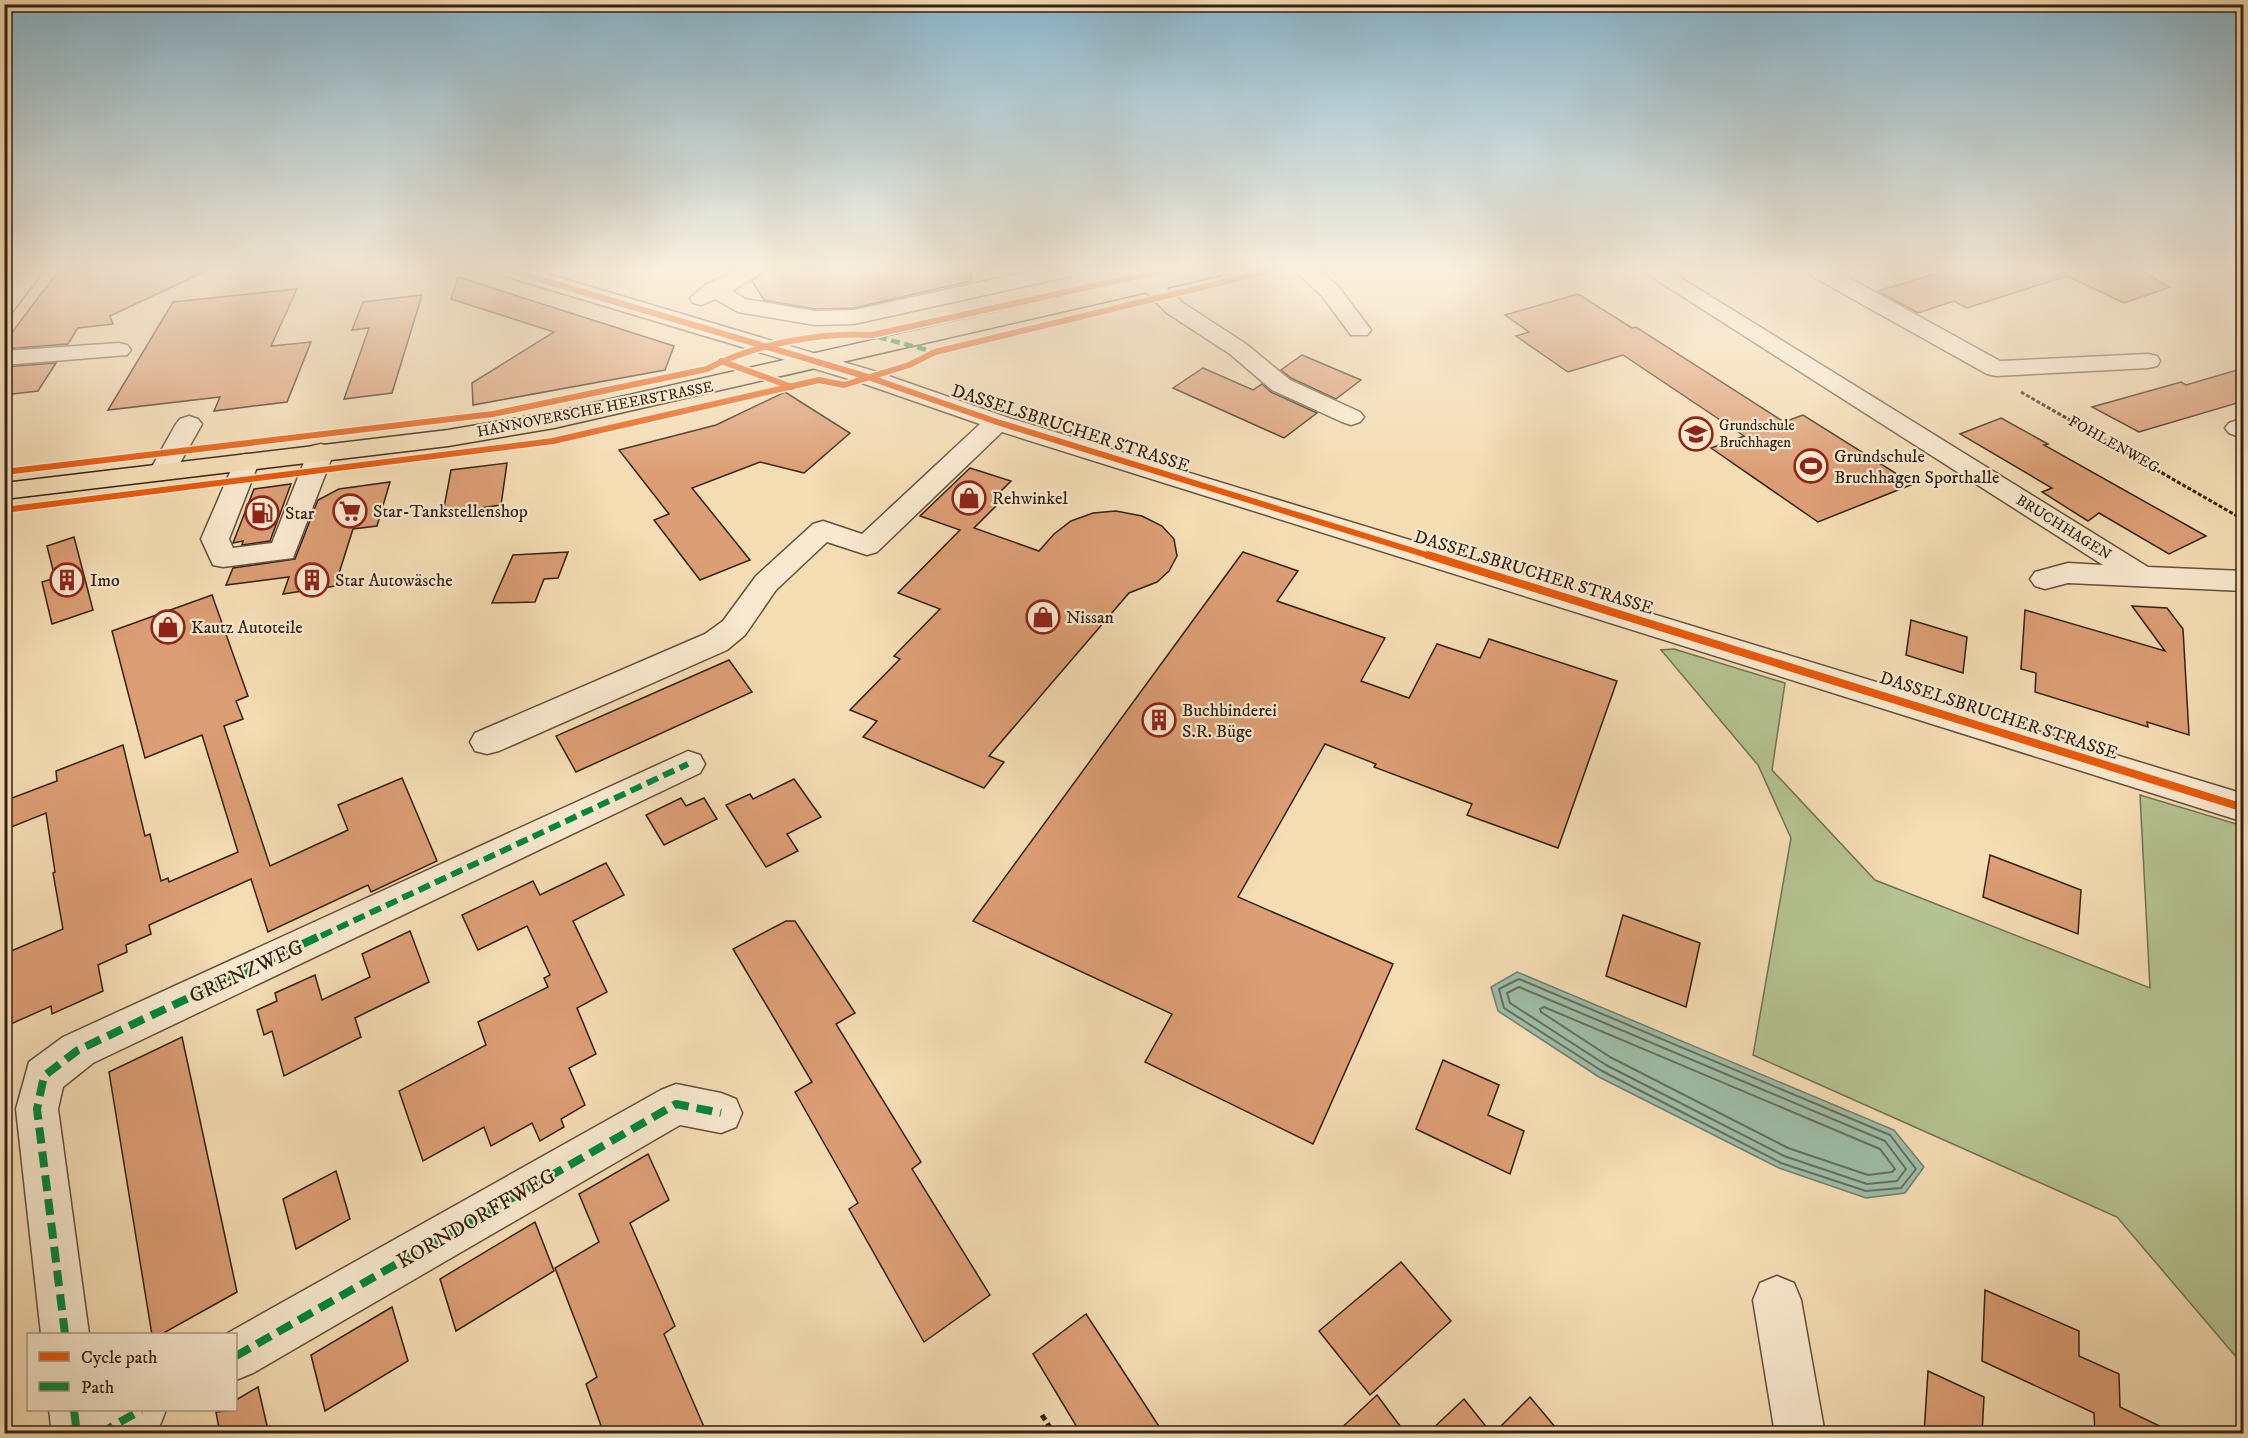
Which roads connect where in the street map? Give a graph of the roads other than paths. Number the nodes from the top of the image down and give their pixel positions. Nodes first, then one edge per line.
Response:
1 (733, 337) edge
2 (925, 337) edge
3 (1220, 337) edge
4 (1759, 337) edge
5 (1939, 337) edge
6 (119, 350) dead end
7 (4, 358) edge
8 (2148, 361) dead end
9 (818, 362) junction
10 (1351, 417) dead end
11 (997, 422) junction
12 (189, 424) dead end
13 (321, 452) junction
14 (246, 462) junction
15 (162, 472) junction
16 (4, 491) edge
17 (2140, 575) junction
18 (2045, 579) dead end
19 (2244, 581) edge
20 (487, 742) dead end
21 (688, 764) dead end
22 (2244, 808) edge
23 (721, 1113) dead end
24 (1778, 1300) dead end
25 (64, 1333) edge
26 (237, 1355) edge
27 (74, 1411) edge
28 (139, 1411) edge
29 (76, 1434) edge
30 (99, 1434) edge
31 (1800, 1434) edge

1 - 9 street, DASSELSBRUCHER STRASSE
2 - 9 main road, HANNOVERSCHE HEERSTRASSE
3 - 10 street
4 - 17 street, BRUCHHAGEN
5 - 8 street
6 - 7 street
9 - 11 street, DASSELSBRUCHER STRASSE
9 - 13 main road, HANNOVERSCHE HEERSTRASSE
11 - 20 street, DASSELSBRUCHER STRASSE
11 - 22 street, DASSELSBRUCHER STRASSE
12 - 15 street
13 - 14 main road, HANNOVERSCHE HEERSTRASSE
13 - 14 street
14 - 15 main road, HANNOVERSCHE HEERSTRASSE
15 - 16 main road, HANNOVERSCHE HEERSTRASSE
17 - 18 street
17 - 19 street
21 - 25 street, GRENZWEG
23 - 26 street, KORNDORFFWEG
24 - 31 street
27 - 29 street
28 - 30 street

